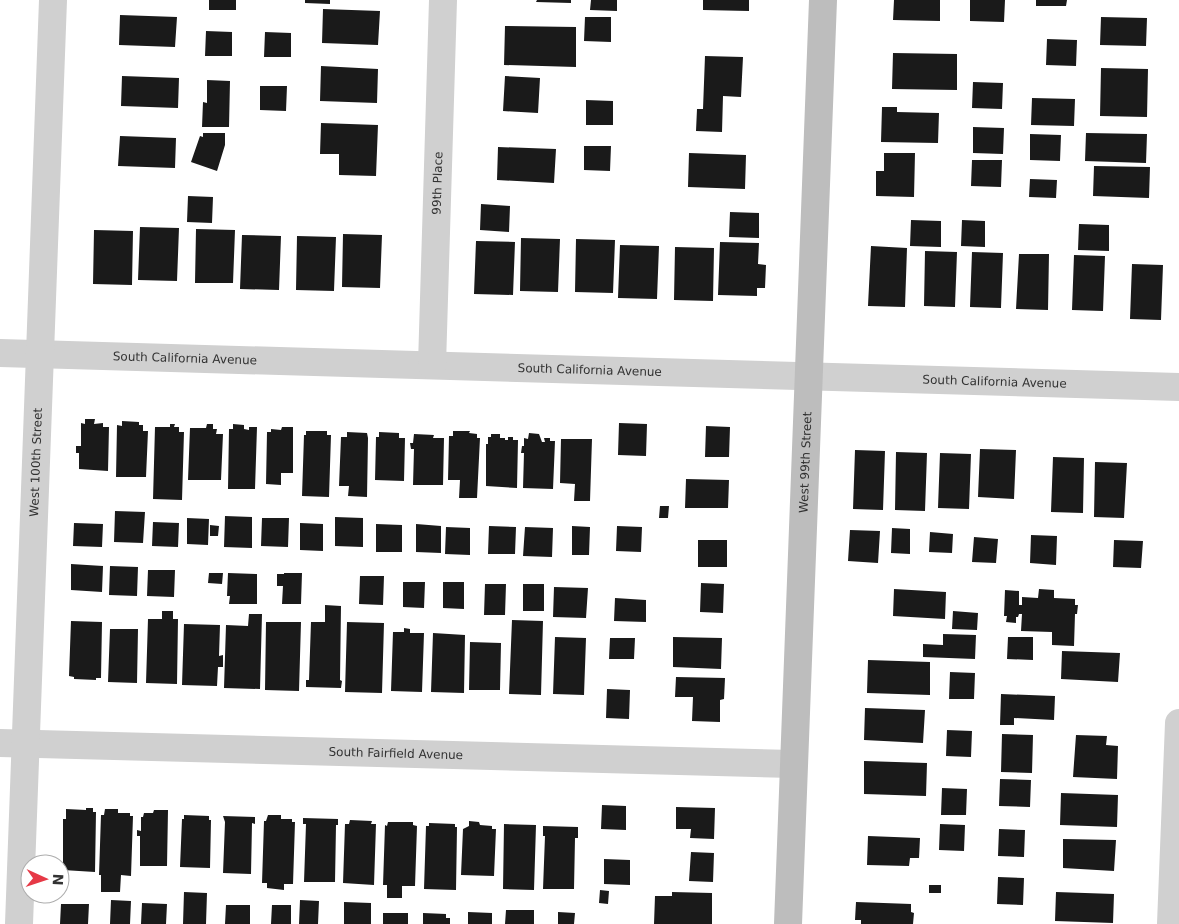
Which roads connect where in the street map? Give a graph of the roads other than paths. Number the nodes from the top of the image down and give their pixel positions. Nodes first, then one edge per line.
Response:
1 (54, 0) edge
2 (443, 0) edge
3 (823, 0) edge
4 (0, 353) edge
5 (40, 355) junction
6 (432, 365) junction
7 (810, 376) junction
8 (1179, 387) edge
9 (1179, 723) edge
10 (12, 743) edge
11 (793, 764) junction
12 (19, 924) edge
13 (788, 924) edge
14 (1171, 924) edge

1 - 5 street, West 100th Street
2 - 6 street, 99th Place
3 - 7 street, West 99th Street
4 - 5 street, South California Avenue
5 - 6 street, South California Avenue
5 - 10 street, West 100th Street
6 - 7 street, South California Avenue
7 - 8 street, South California Avenue
7 - 11 street, West 99th Street
9 - 14 street
10 - 11 street, South Fairfield Avenue
10 - 12 street, West 100th Street
11 - 13 street, West 99th Street

